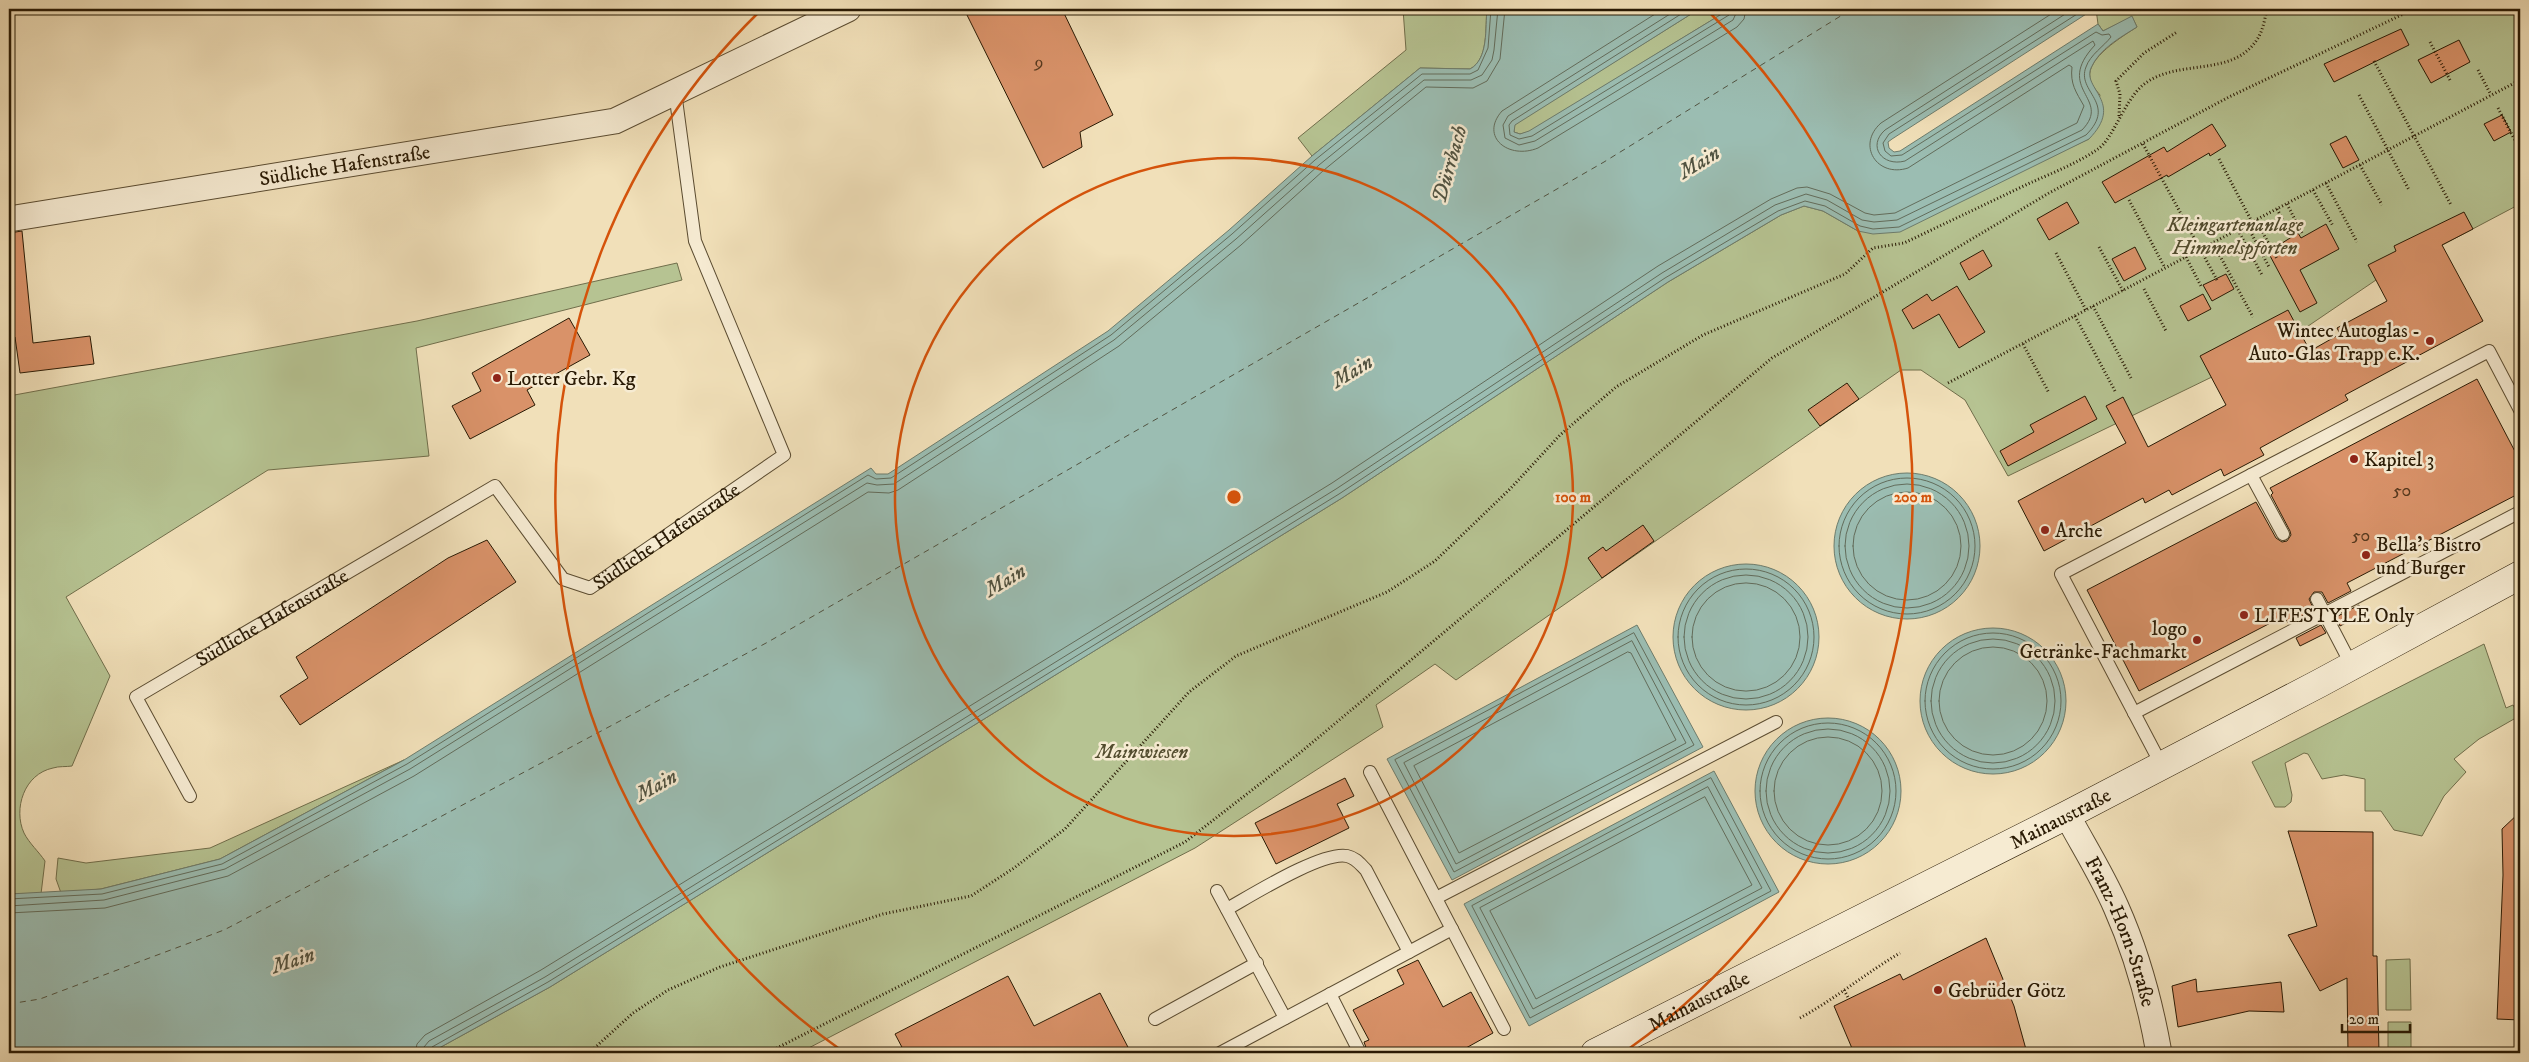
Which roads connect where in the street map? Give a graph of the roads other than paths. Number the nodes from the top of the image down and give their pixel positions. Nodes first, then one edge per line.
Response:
1 (848, 9) edge
2 (675, 92) junction
3 (9, 219) edge
4 (2520, 410) edge
5 (2251, 475) junction
6 (2520, 512) edge
7 (2282, 534) dead end
8 (2520, 574) edge
9 (2316, 599) dead end
10 (2324, 614) junction
11 (2352, 666) junction
12 (2134, 713) junction
13 (1776, 722) dead end
14 (2162, 766) junction
15 (1370, 772) dead end
16 (190, 796) dead end
17 (2068, 815) junction
18 (1217, 891) dead end
19 (1436, 898) junction
20 (1227, 908) junction
21 (1452, 929) junction
22 (1409, 952) junction
23 (1257, 963) junction
24 (1330, 994) junction
25 (1286, 1018) junction
26 (1156, 1020) dead end
27 (1504, 1029) dead end
28 (1220, 1053) edge
29 (1360, 1053) edge
30 (1595, 1053) edge
31 (2159, 1053) edge

1 - 2 street, Südliche Hafenstraße
2 - 3 street, Südliche Hafenstraße
2 - 16 lane, Südliche Hafenstraße
4 - 5 lane
5 - 7 lane
5 - 12 lane
6 - 10 lane
8 - 11 main road, Mainaustraße
9 - 10 lane
10 - 11 lane
10 - 12 lane
11 - 14 main road, Mainaustraße
12 - 14 lane
13 - 19 lane
14 - 17 main road, Mainaustraße
15 - 19 lane
17 - 30 main road, Mainaustraße
17 - 31 street, Franz-Horn-Straße
18 - 20 lane
19 - 21 lane
20 - 22 lane
20 - 23 lane
21 - 22 lane
21 - 27 lane
22 - 24 lane
23 - 25 lane
23 - 26 lane
24 - 25 lane
24 - 29 lane
25 - 28 lane

